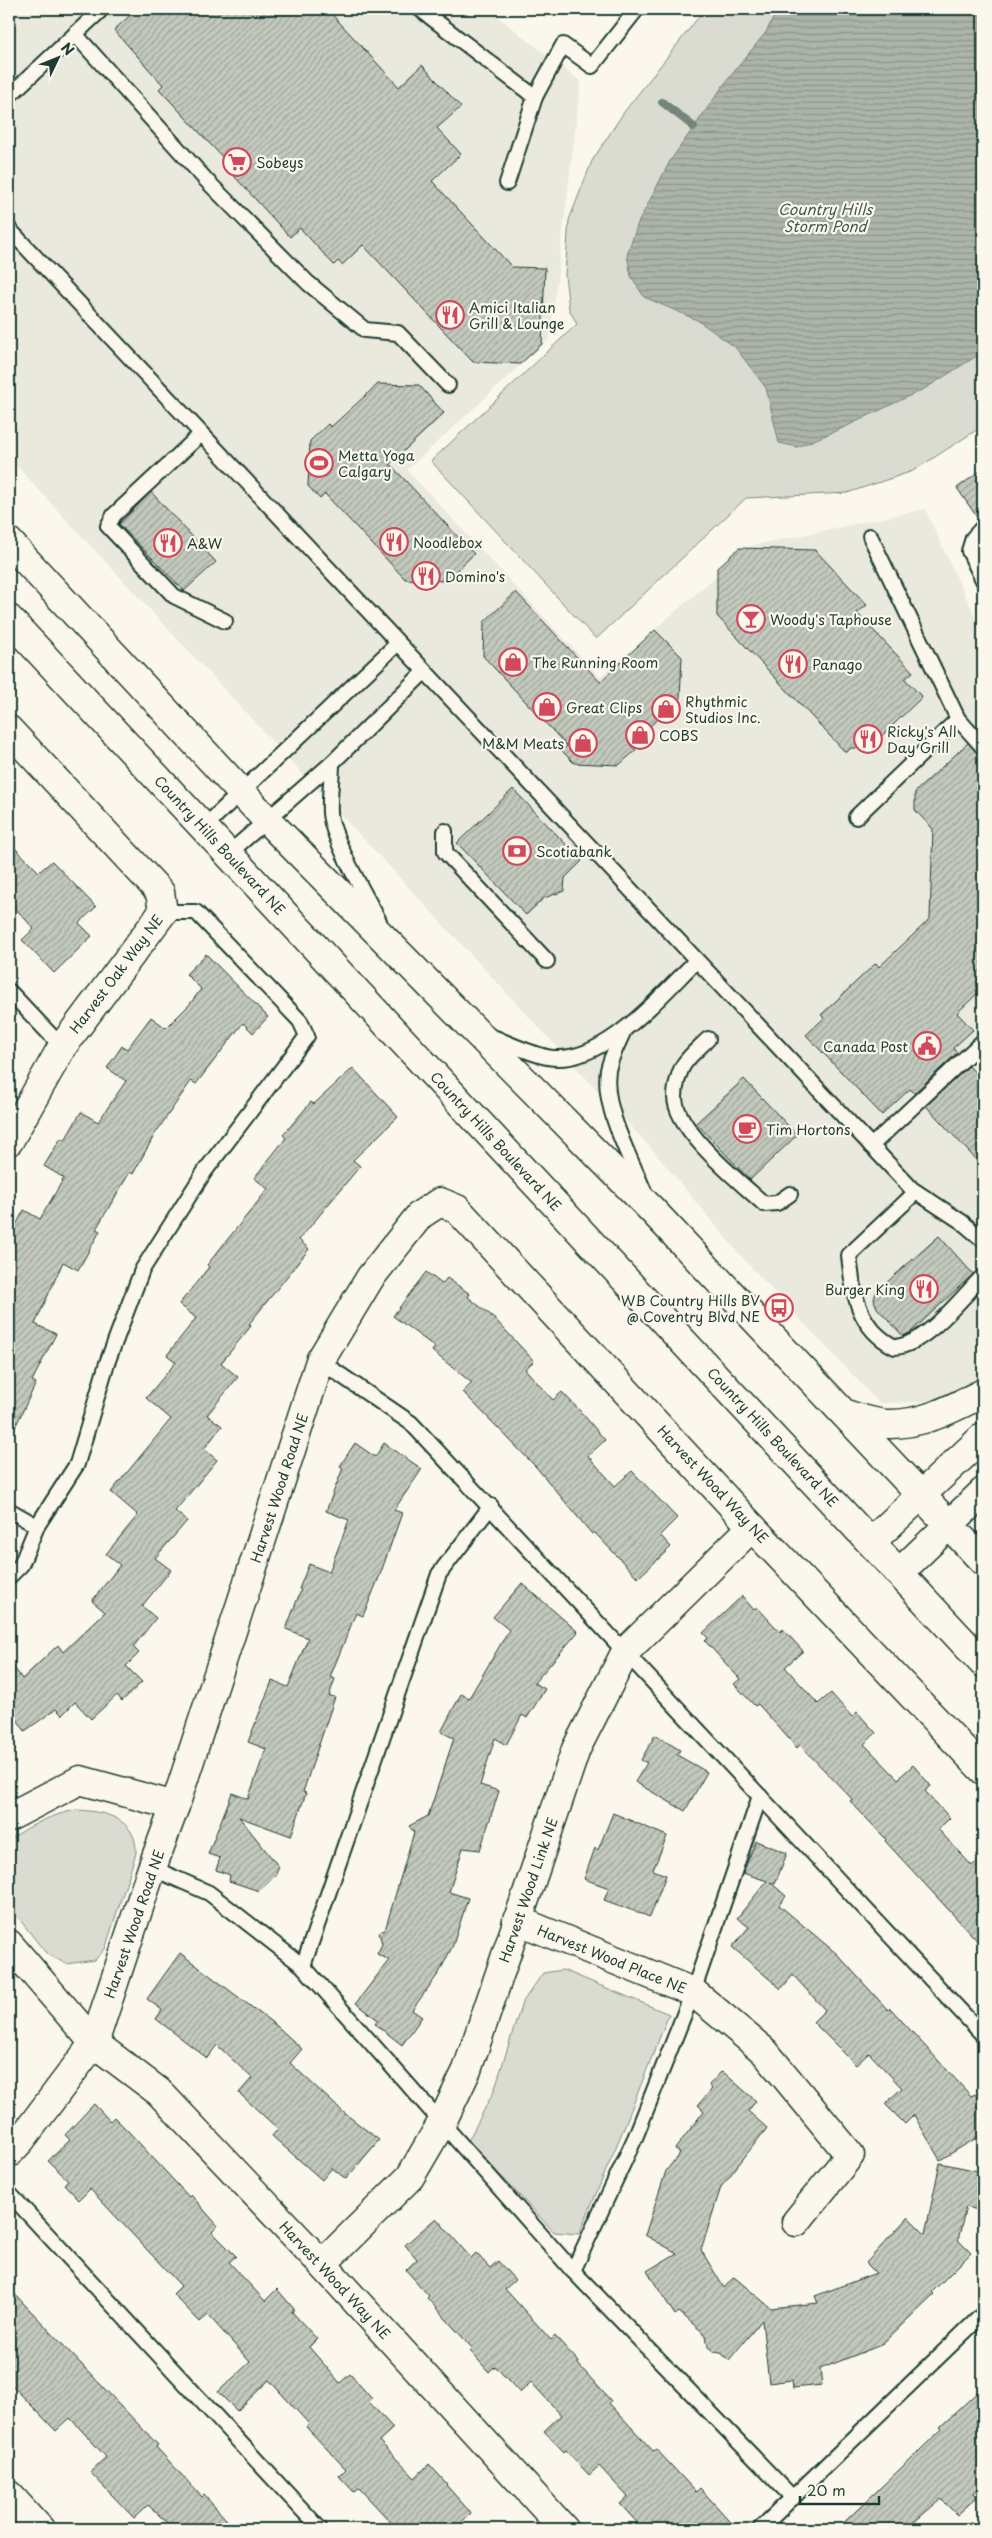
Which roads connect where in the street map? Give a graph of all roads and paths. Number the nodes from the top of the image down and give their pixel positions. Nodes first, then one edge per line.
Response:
1 (102, 9) edge
2 (420, 9) edge
3 (636, 9) edge
4 (75, 34) junction
5 (9, 96) edge
6 (535, 96) junction
7 (508, 182) dead end
8 (9, 229) edge
9 (448, 385) dead end
10 (201, 434) junction
11 (983, 526) edge
12 (870, 536) dead end
13 (9, 542) edge
14 (983, 580) edge
15 (9, 620) edge
16 (225, 621) dead end
17 (398, 643) junction
18 (424, 672) junction
19 (958, 719) junction
20 (9, 730) edge
21 (983, 747) edge
22 (332, 763) junction
23 (241, 792) junction
24 (856, 817) dead end
25 (267, 820) junction
26 (203, 828) junction
27 (445, 831) dead end
28 (228, 854) junction
29 (163, 912) junction
30 (395, 950) junction
31 (547, 961) dead end
32 (696, 961) junction
33 (9, 990) edge
34 (624, 1030) junction
35 (478, 1032) junction
36 (708, 1038) dead end
37 (983, 1041) edge
38 (62, 1047) junction
39 (9, 1141) edge
40 (871, 1146) junction
41 (916, 1192) junction
42 (790, 1194) dead end
43 (440, 1202) joint
44 (652, 1210) junction
45 (983, 1240) edge
46 (983, 1276) edge
47 (320, 1361) junction
48 (983, 1393) edge
49 (846, 1414) junction
50 (983, 1437) edge
51 (983, 1492) edge
52 (921, 1496) junction
53 (491, 1506) junction
54 (9, 1510) edge
55 (947, 1524) junction
56 (37, 1526) junction
57 (752, 1528) junction
58 (871, 1542) junction
59 (983, 1561) edge
60 (899, 1574) junction
61 (9, 1577) edge
62 (626, 1651) junction
63 (983, 1662) edge
64 (983, 1770) edge
65 (760, 1796) junction
66 (175, 1806) junction
67 (9, 1817) edge
68 (152, 1868) junction
69 (517, 1920) junction
70 (9, 1944) edge
71 (303, 1966) junction
72 (693, 1992) junction
73 (983, 2034) edge
74 (94, 2042) junction
75 (441, 2124) junction
76 (9, 2153) edge
77 (9, 2193) edge
78 (796, 2222) dead end
79 (322, 2264) junction
80 (573, 2271) junction
81 (983, 2314) edge
82 (9, 2496) edge
83 (793, 2498) junction
84 (40, 2529) edge
85 (320, 2529) edge
86 (564, 2529) edge
87 (760, 2529) edge

1 - 4 lane
2 - 6 lane
3 - 6 lane
4 - 5 lane
4 - 9 lane
6 - 7 lane
8 - 10 lane
10 - 16 lane
10 - 17 lane
11 - 14 lane
12 - 19 lane
13 - 23 street
15 - 26 street, Country Hills Boulevard NE
17 - 18 lane
17 - 23 lane
18 - 22 lane
18 - 32 lane
19 - 21 lane
19 - 24 lane
20 - 29 street, Harvest Oak Way NE
22 - 25 lane
22 - 30 lane
23 - 25 street
23 - 26 lane
25 - 28 lane
25 - 30 street
26 - 28 street, Country Hills Boulevard NE
27 - 31 lane
28 - 58 street, Country Hills Boulevard NE
29 - 38 street, Harvest Oak Way NE
29 - 56 lane
30 - 35 street
32 - 34 lane
32 - 40 lane
33 - 38 lane
34 - 35 lane
34 - 44 lane
35 - 44 street
36 - 42 lane
37 - 40 lane
38 - 39 street, Harvest Oak Way NE
40 - 41 lane
41 - 45 lane
41 - 46 lane
43 - 47 street, Harvest Wood Road NE
43 - 57 street, Harvest Wood Way NE
44 - 49 street
47 - 53 lane
47 - 66 street, Harvest Wood Road NE
48 - 49 street
49 - 52 street
50 - 52 street
51 - 55 street
52 - 55 street
52 - 58 street
53 - 62 lane
53 - 71 lane
54 - 56 lane
55 - 59 street
55 - 60 street
56 - 61 lane
57 - 62 street, Harvest Wood Link NE
57 - 64 street, Harvest Wood Way NE
58 - 60 street, Country Hills Boulevard NE
60 - 63 street, Country Hills Boulevard NE
62 - 65 lane
62 - 69 street, Harvest Wood Link NE
65 - 72 lane
65 - 73 lane
66 - 67 street
66 - 68 street, Harvest Wood Road NE
68 - 71 lane
68 - 74 street, Harvest Wood Road NE
69 - 72 street, Harvest Wood Place NE
69 - 75 street, Harvest Wood Link NE
70 - 74 street
71 - 75 lane
72 - 78 street, Harvest Wood Place NE
72 - 80 lane
74 - 76 street, Harvest Wood Road NE
74 - 79 street, Harvest Wood Way NE
75 - 79 street, Harvest Wood Link NE
75 - 80 lane
77 - 85 lane
79 - 86 street, Harvest Wood Way NE
80 - 83 lane
81 - 83 lane
82 - 84 street
83 - 87 lane

